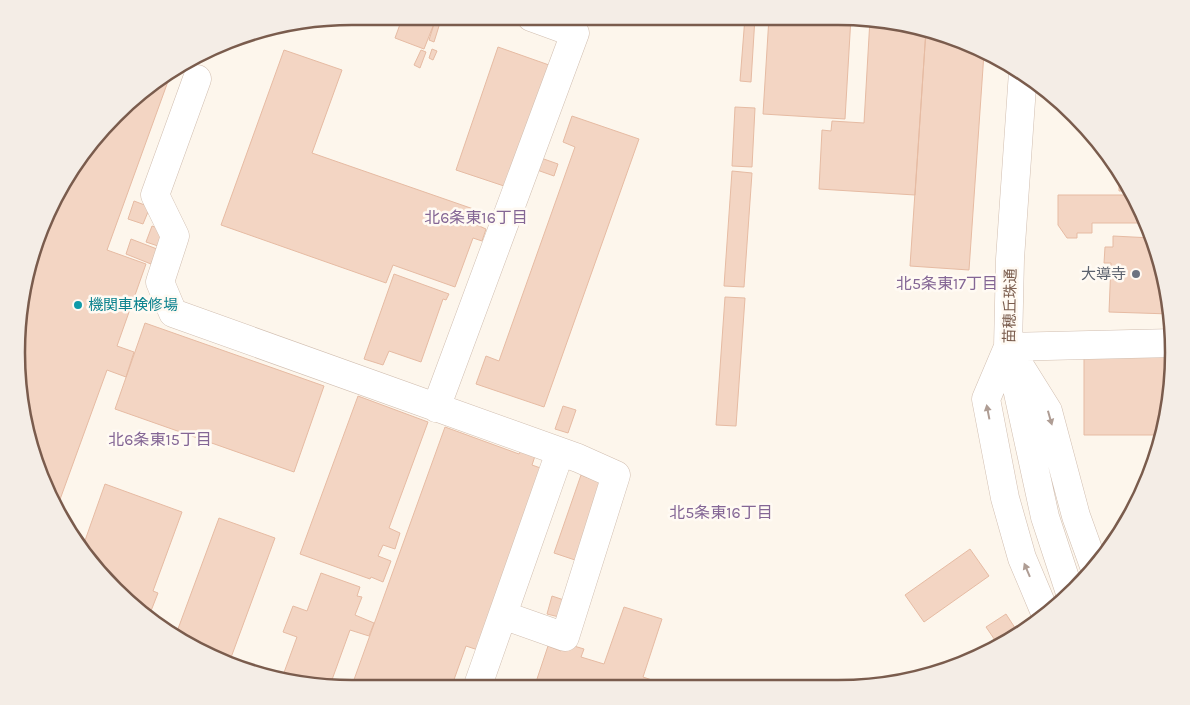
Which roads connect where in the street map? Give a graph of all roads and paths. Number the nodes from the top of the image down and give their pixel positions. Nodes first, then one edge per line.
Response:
1 (554, 25) edge
2 (197, 79) dead end
3 (1022, 82) edge
4 (1165, 343) edge
5 (1008, 347) junction
6 (436, 408) junction
7 (560, 452) junction
8 (1091, 559) edge
9 (1068, 585) edge
10 (1043, 607) edge
11 (502, 615) junction
12 (480, 680) edge

1 - 6 street
2 - 6 street
3 - 5 street, 苗穂丘珠通
4 - 5 street
5 -> 8 street
5 - 9 street, 苗穂丘珠通
10 -> 5 street
6 - 7 street
7 - 11 street
7 - 11 street
11 - 12 street

